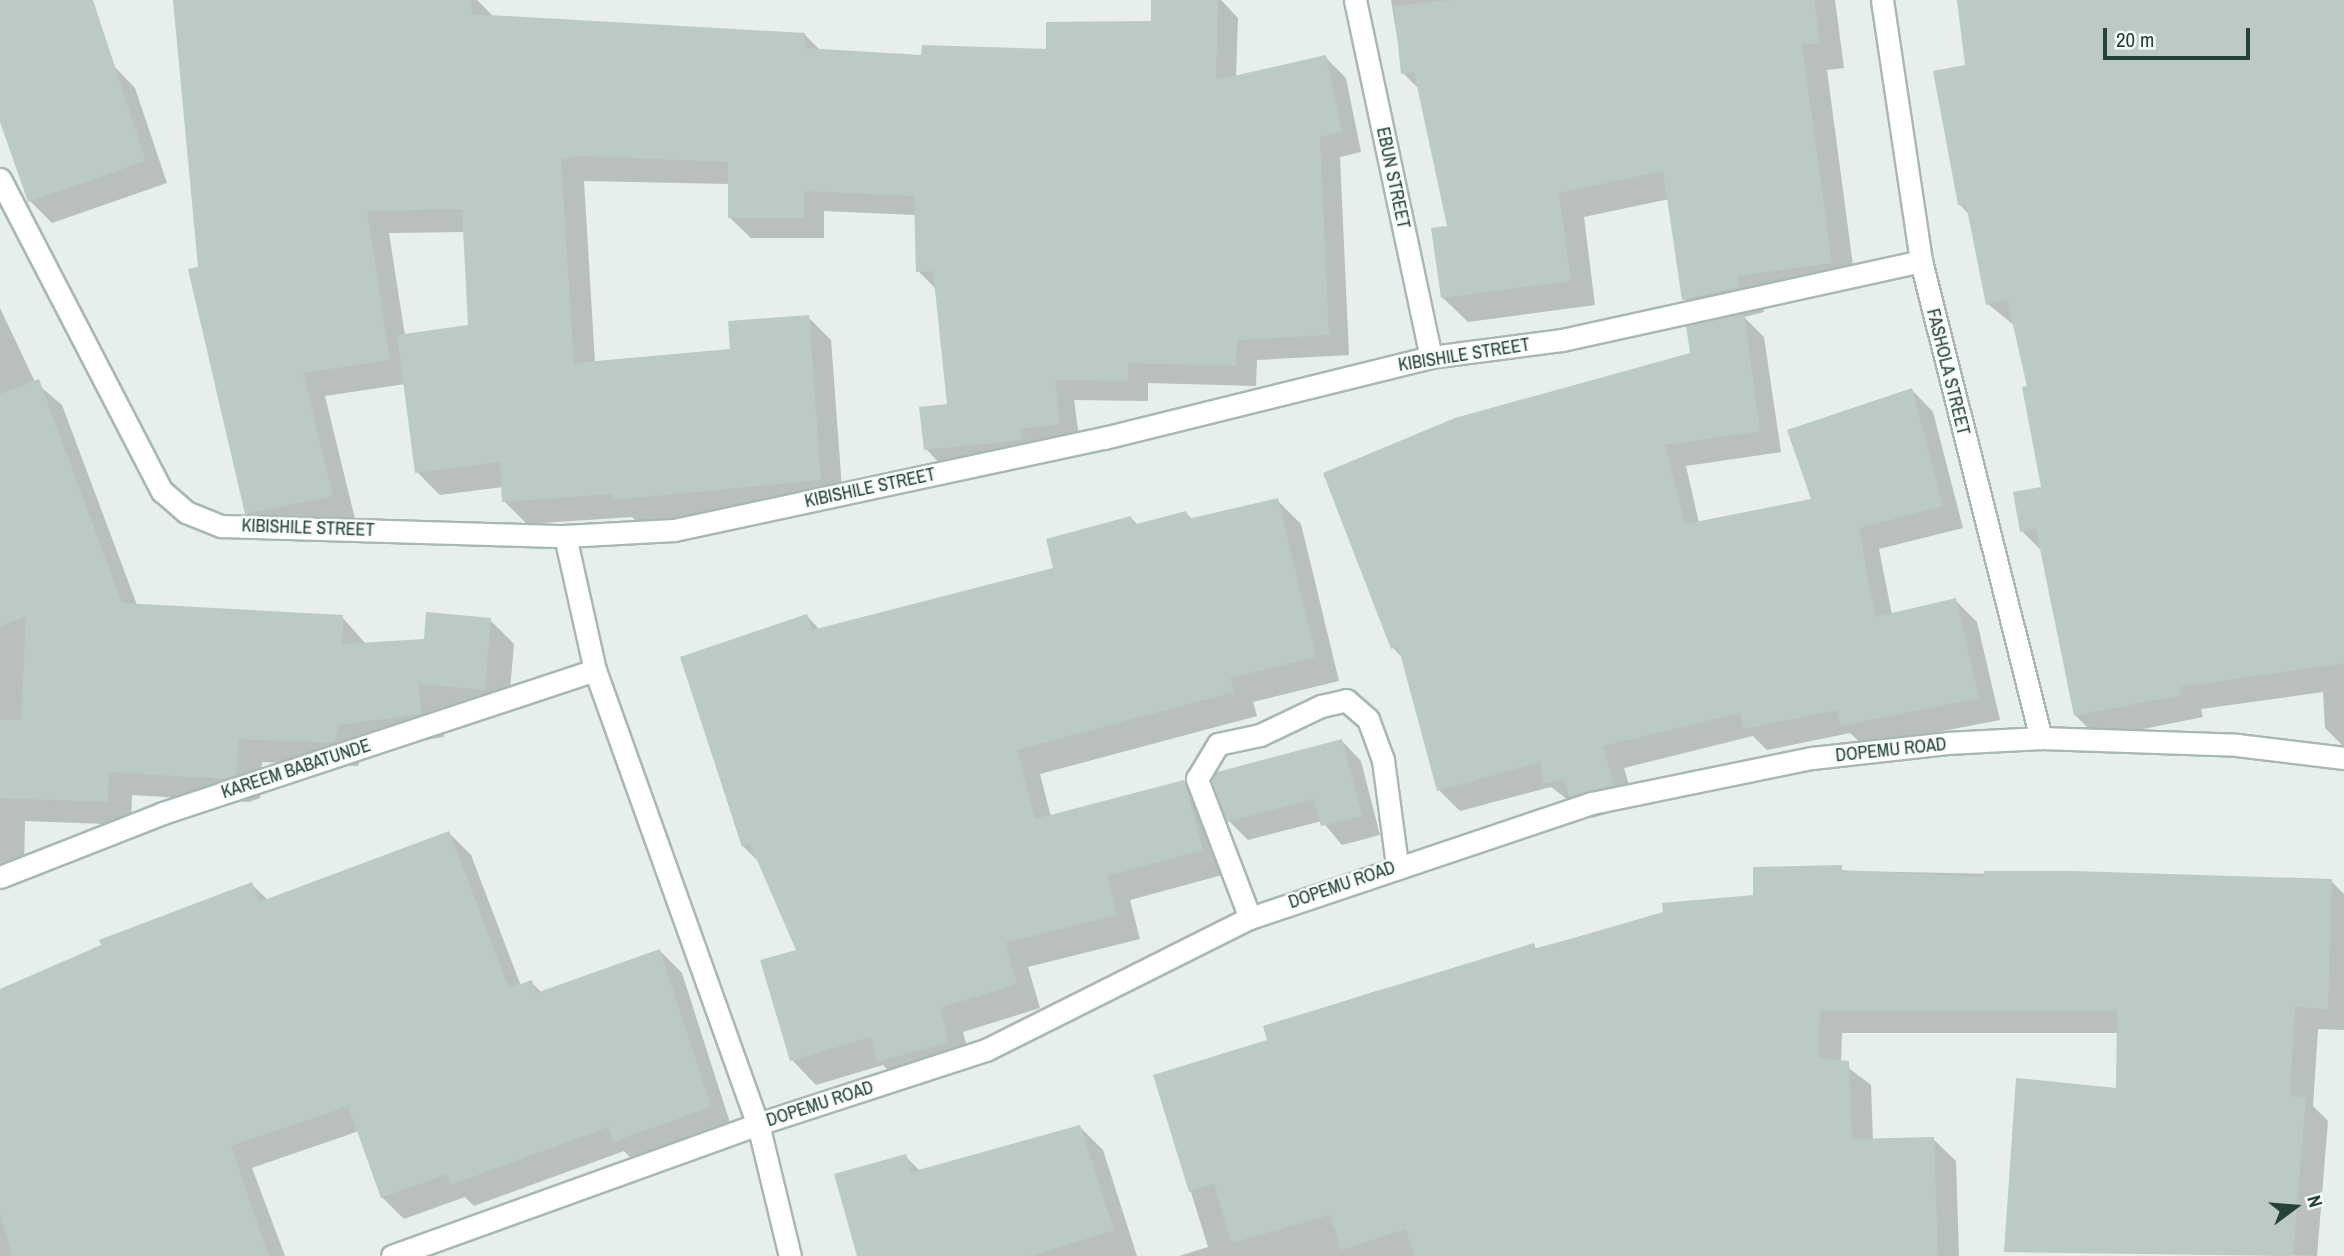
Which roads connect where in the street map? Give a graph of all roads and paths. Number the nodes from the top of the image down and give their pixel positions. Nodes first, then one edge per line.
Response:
1 (1355, 0) edge
2 (1882, 0) edge
3 (0, 179) edge
4 (1921, 261) junction
5 (1431, 357) junction
6 (565, 536) junction
7 (596, 670) junction
8 (2040, 738) junction
9 (2344, 758) edge
10 (1397, 866) junction
11 (0, 877) edge
12 (1250, 918) junction
13 (758, 1124) junction
14 (392, 1256) edge
15 (790, 1256) edge

1 - 5 street, EBUN STREET
2 - 4 street, FASHOLA STREET
3 - 6 street, KIBISHILE STREET
4 - 5 street, KIBISHILE STREET
4 - 8 street, FASHOLA STREET
5 - 6 street, KIBISHILE STREET
6 - 7 street
7 - 11 street, KAREEM BABATUNDE
7 - 13 street
8 - 9 street, DOPEMU ROAD
8 - 10 street, DOPEMU ROAD
10 - 12 street, DOPEMU ROAD
10 - 12 street
12 - 13 street, DOPEMU ROAD
13 - 14 street, DOPEMU ROAD
13 - 15 street

